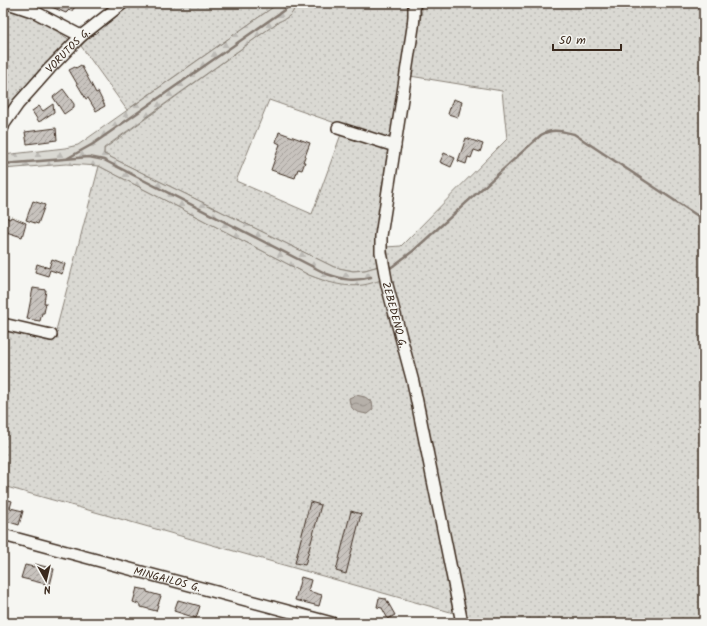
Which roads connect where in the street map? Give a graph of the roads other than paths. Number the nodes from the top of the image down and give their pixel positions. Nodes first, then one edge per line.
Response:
1 (8, 3) edge
2 (123, 3) edge
3 (414, 3) edge
4 (82, 36) junction
5 (3, 127) edge
6 (338, 128) dead end
7 (395, 146) junction
8 (3, 324) edge
9 (52, 335) dead end
10 (3, 535) edge
11 (332, 623) edge
12 (462, 623) edge

1 - 4 street
2 - 4 street, VORUTOS G.
3 - 7 street, ZEBEDENO G.
4 - 5 street, VORUTOS G.
6 - 7 street
7 - 12 street, ZEBEDENO G.
8 - 9 street
10 - 11 street, MINGAILOS G.

